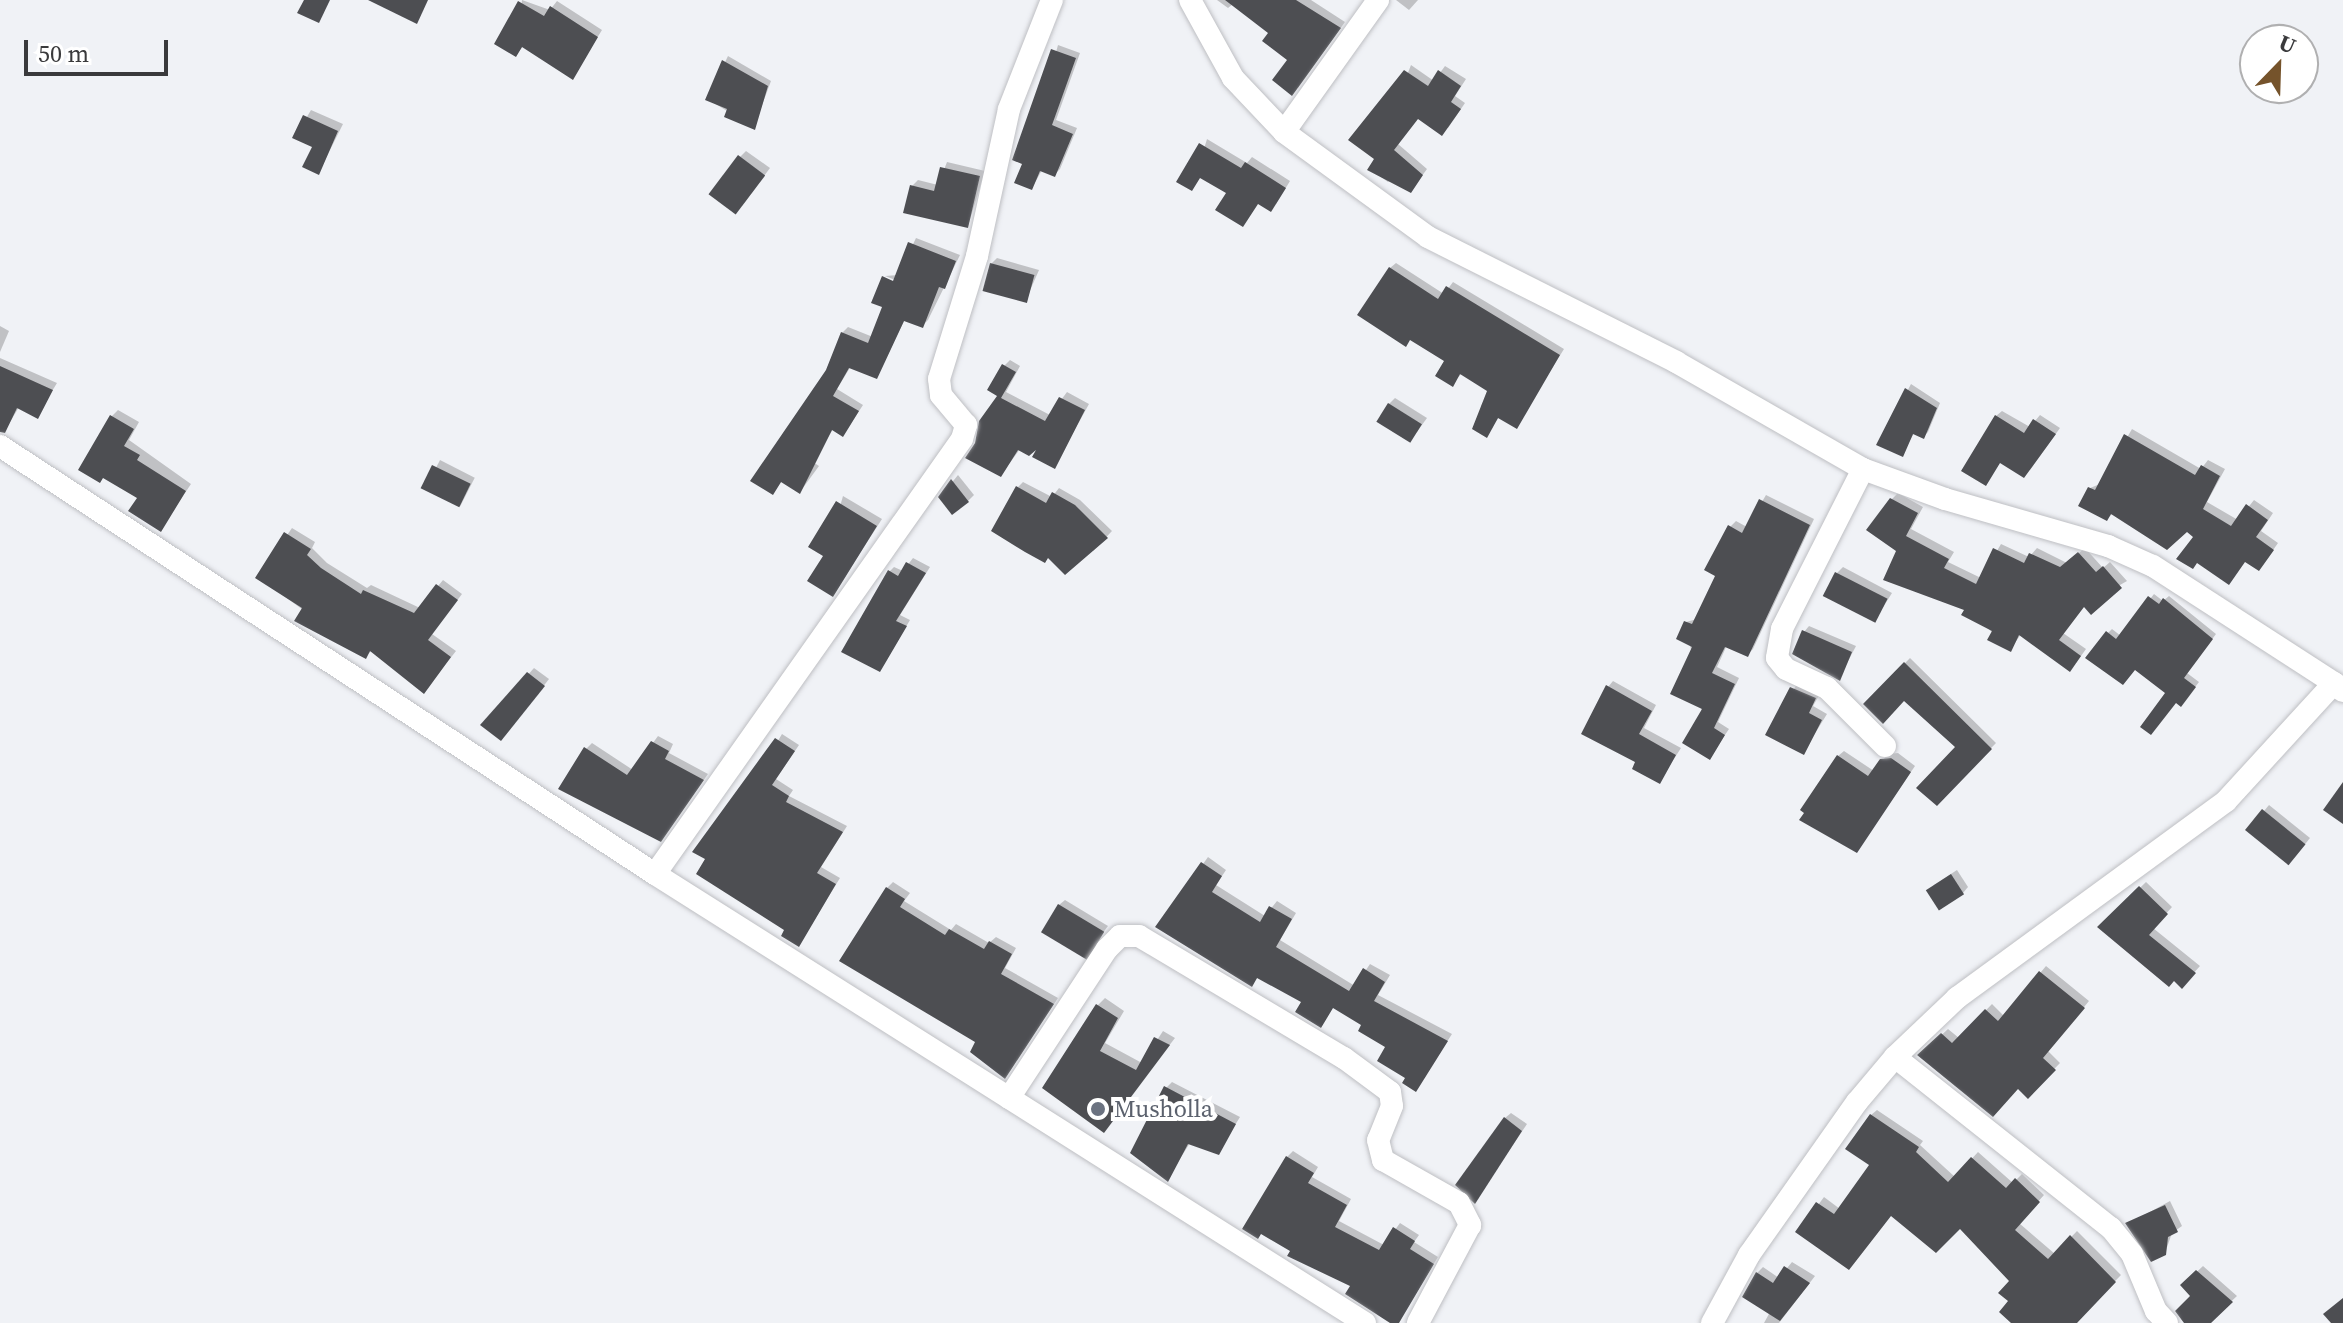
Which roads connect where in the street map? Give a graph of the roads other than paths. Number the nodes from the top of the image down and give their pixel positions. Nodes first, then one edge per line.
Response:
1 (1052, 0) edge
2 (1190, 0) edge
3 (1378, 0) edge
4 (1284, 132) junction
5 (0, 446) edge
6 (1863, 469) junction
7 (2338, 687) edge
8 (1885, 746) dead end
9 (655, 874) junction
10 (1895, 1057) junction
11 (1009, 1098) junction
12 (1365, 1323) edge
13 (1418, 1323) edge
14 (1712, 1323) edge
15 (2167, 1323) edge

1 - 9 street
2 - 4 street
3 - 4 street
4 - 6 street
5 - 9 street
6 - 7 street
6 - 8 street
7 - 10 street
9 - 11 street
10 - 14 street
10 - 15 street
11 - 12 street
11 - 13 street

